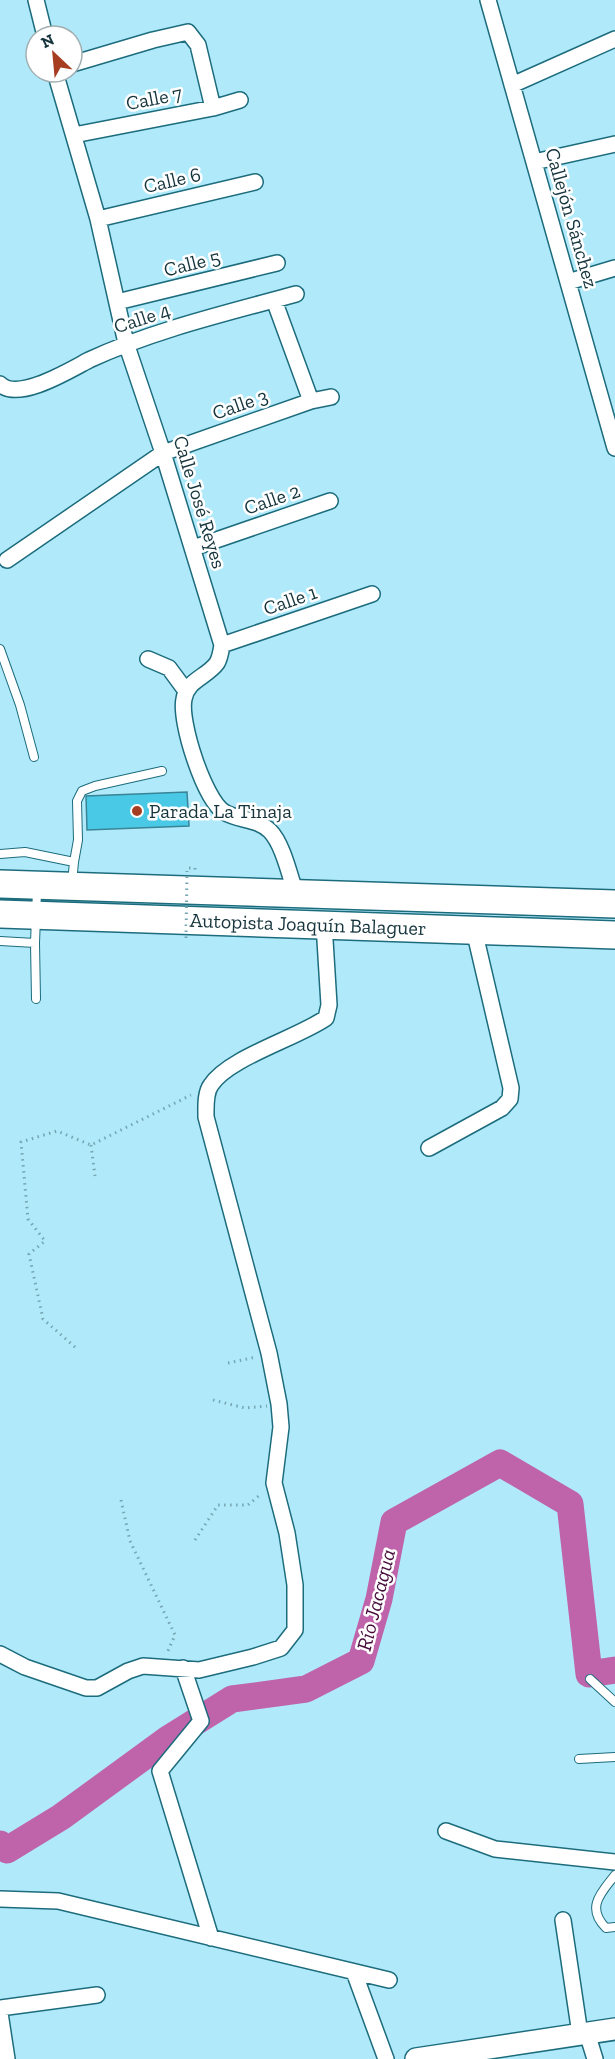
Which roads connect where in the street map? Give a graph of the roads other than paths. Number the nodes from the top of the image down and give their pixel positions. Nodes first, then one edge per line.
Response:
1 (36, 0) edge
2 (488, 0) edge
3 (42, 24) edge
4 (615, 39) edge
5 (84, 60) edge
6 (59, 84) edge
7 (512, 85) junction
8 (240, 100) dead end
9 (213, 108) junction
10 (74, 135) junction
11 (615, 144) edge
12 (534, 162) junction
13 (255, 182) dead end
14 (98, 219) junction
15 (277, 264) dead end
16 (615, 268) edge
17 (568, 282) junction
18 (296, 294) dead end
19 (274, 300) junction
20 (117, 302) junction
21 (126, 343) junction
22 (2, 386) edge
23 (608, 393) edge
24 (331, 397) dead end
25 (311, 401) junction
26 (615, 448) edge
27 (163, 453) junction
28 (330, 501) dead end
29 (192, 548) junction
30 (7, 560) dead end
31 (372, 594) dead end
32 (222, 645) junction
33 (0, 649) edge
34 (148, 659) dead end
35 (186, 691) junction
36 (34, 757) dead end
37 (162, 771) dead end
38 (0, 854) edge
39 (73, 875) junction
40 (0, 884) edge
41 (37, 886) junction
42 (296, 894) junction
43 (615, 904) edge
44 (0, 914) edge
45 (36, 915) junction
46 (324, 924) junction
47 (474, 930) junction
48 (615, 935) edge
49 (0, 941) edge
50 (35, 943) junction
51 (36, 999) dead end
52 (429, 1148) dead end
53 (0, 1654) edge
54 (183, 1668) junction
55 (590, 1679) dead end
56 (615, 1702) edge
57 (615, 1757) edge
58 (579, 1759) dead end
59 (446, 1831) dead end
60 (615, 1862) edge
61 (615, 1875) edge
62 (0, 1899) edge
63 (563, 1920) dead end
64 (615, 1927) edge
65 (211, 1938) junction
66 (354, 1972) junction
67 (389, 1980) dead end
68 (97, 1995) dead end
69 (0, 2010) edge
70 (615, 2029) edge
71 (583, 2034) junction
72 (7, 2059) edge
73 (386, 2059) edge
74 (416, 2059) edge
75 (595, 2059) edge

1 - 3 street
2 - 7 street, Callejón Sánchez
4 - 7 street
5 - 9 street
6 - 10 street, Calle José Reyes
7 - 12 street, Callejón Sánchez
8 - 9 street, Calle 7
9 - 10 street, Calle 7
10 - 14 street, Calle José Reyes
11 - 12 street
12 - 17 street, Callejón Sánchez
13 - 14 street, Calle 6
14 - 20 street, Calle José Reyes
15 - 20 street, Calle 5
16 - 17 street
17 - 23 street, Callejón Sánchez
18 - 19 street, Calle 4
19 - 21 street, Calle 4
19 - 25 street
20 - 21 street, Calle José Reyes
21 - 22 street, Calle 4
21 - 27 street, Calle José Reyes
23 - 26 street, Callejón Sánchez
24 - 25 street, Calle 3
25 - 27 street, Calle 3
27 - 29 street, Calle José Reyes
27 - 30 street, Calle 3
28 - 29 street, Calle 2
29 - 32 street, Calle José Reyes
31 - 32 street, Calle 1
32 - 35 street
33 - 36 lane
34 - 35 street
35 - 42 street
37 - 39 lane
38 - 39 lane
39 - 41 highway, Autopista Joaquín Balaguer
39 - 42 highway, Autopista Joaquín Balaguer
40 - 41 highway, Autopista Joaquín Balaguer
41 - 45 lane
42 - 43 highway, Autopista Joaquín Balaguer
44 - 45 highway, Autopista Joaquín Balaguer
45 - 46 highway, Autopista Joaquín Balaguer
45 - 50 lane
46 - 47 highway, Autopista Joaquín Balaguer
46 - 54 street
47 - 48 highway, Autopista Joaquín Balaguer
47 - 52 street
49 - 50 lane
50 - 51 lane
53 - 54 street
54 - 65 street
55 - 56 lane
57 - 58 lane
59 - 60 street
61 - 64 lane
62 - 65 street
63 - 71 street
65 - 66 street
66 - 67 street
66 - 73 street
68 - 69 street
69 - 72 street
70 - 71 main road
71 - 74 main road
71 - 75 street

